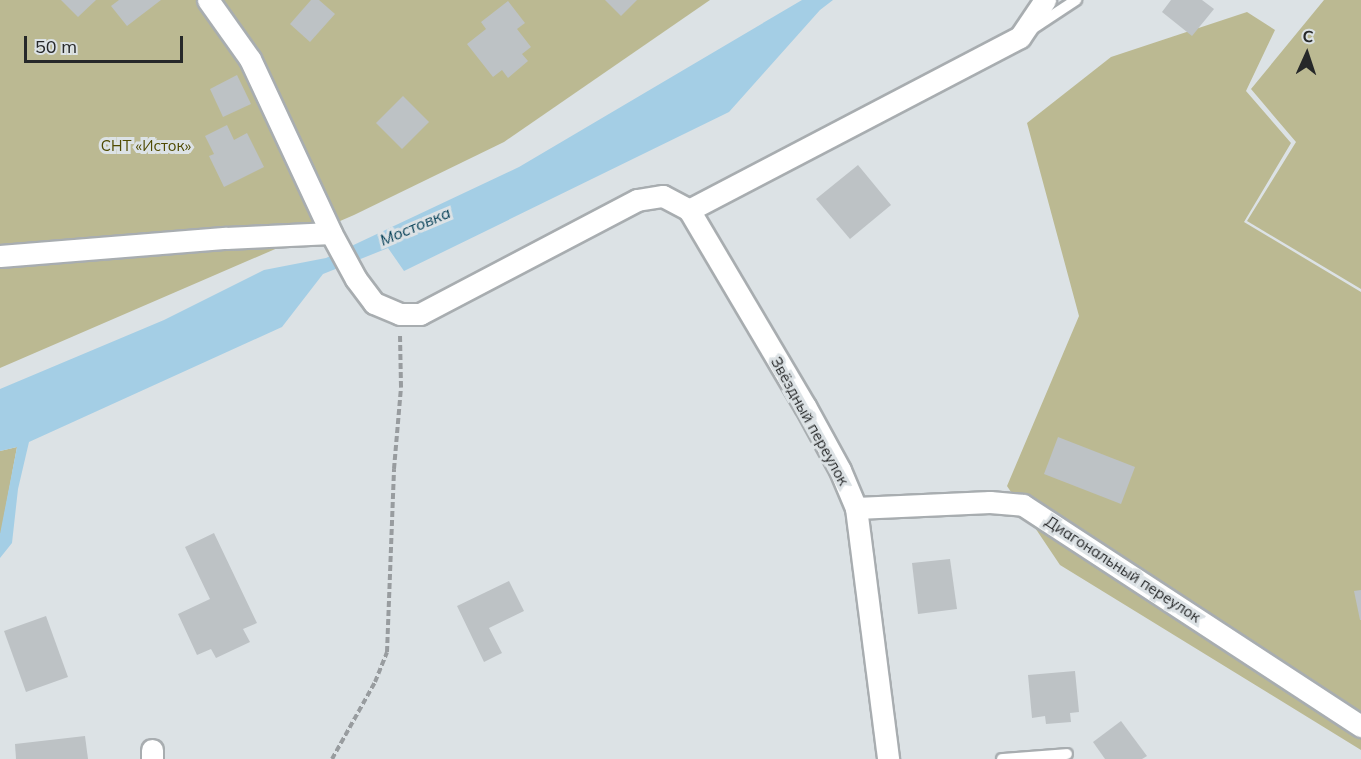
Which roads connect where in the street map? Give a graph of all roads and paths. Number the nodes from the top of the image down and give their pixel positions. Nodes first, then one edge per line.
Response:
1 (208, 0) edge
2 (1046, 0) edge
3 (1076, 0) edge
4 (1020, 37) junction
5 (689, 210) junction
6 (334, 239) junction
7 (0, 256) edge
8 (400, 314) junction
9 (856, 508) junction
10 (1361, 726) edge
11 (1067, 754) dead end
12 (332, 759) edge
13 (888, 759) edge
14 (1002, 759) edge

1 - 6 street
2 - 4 street
3 - 4 lane
4 - 5 street
5 - 8 street
5 - 9 street, Звёздный переулок
6 - 7 street
6 - 8 street
8 - 12 path
9 - 10 street, Диагональный переулок
9 - 13 street, Звёздный переулок
11 - 14 lane

